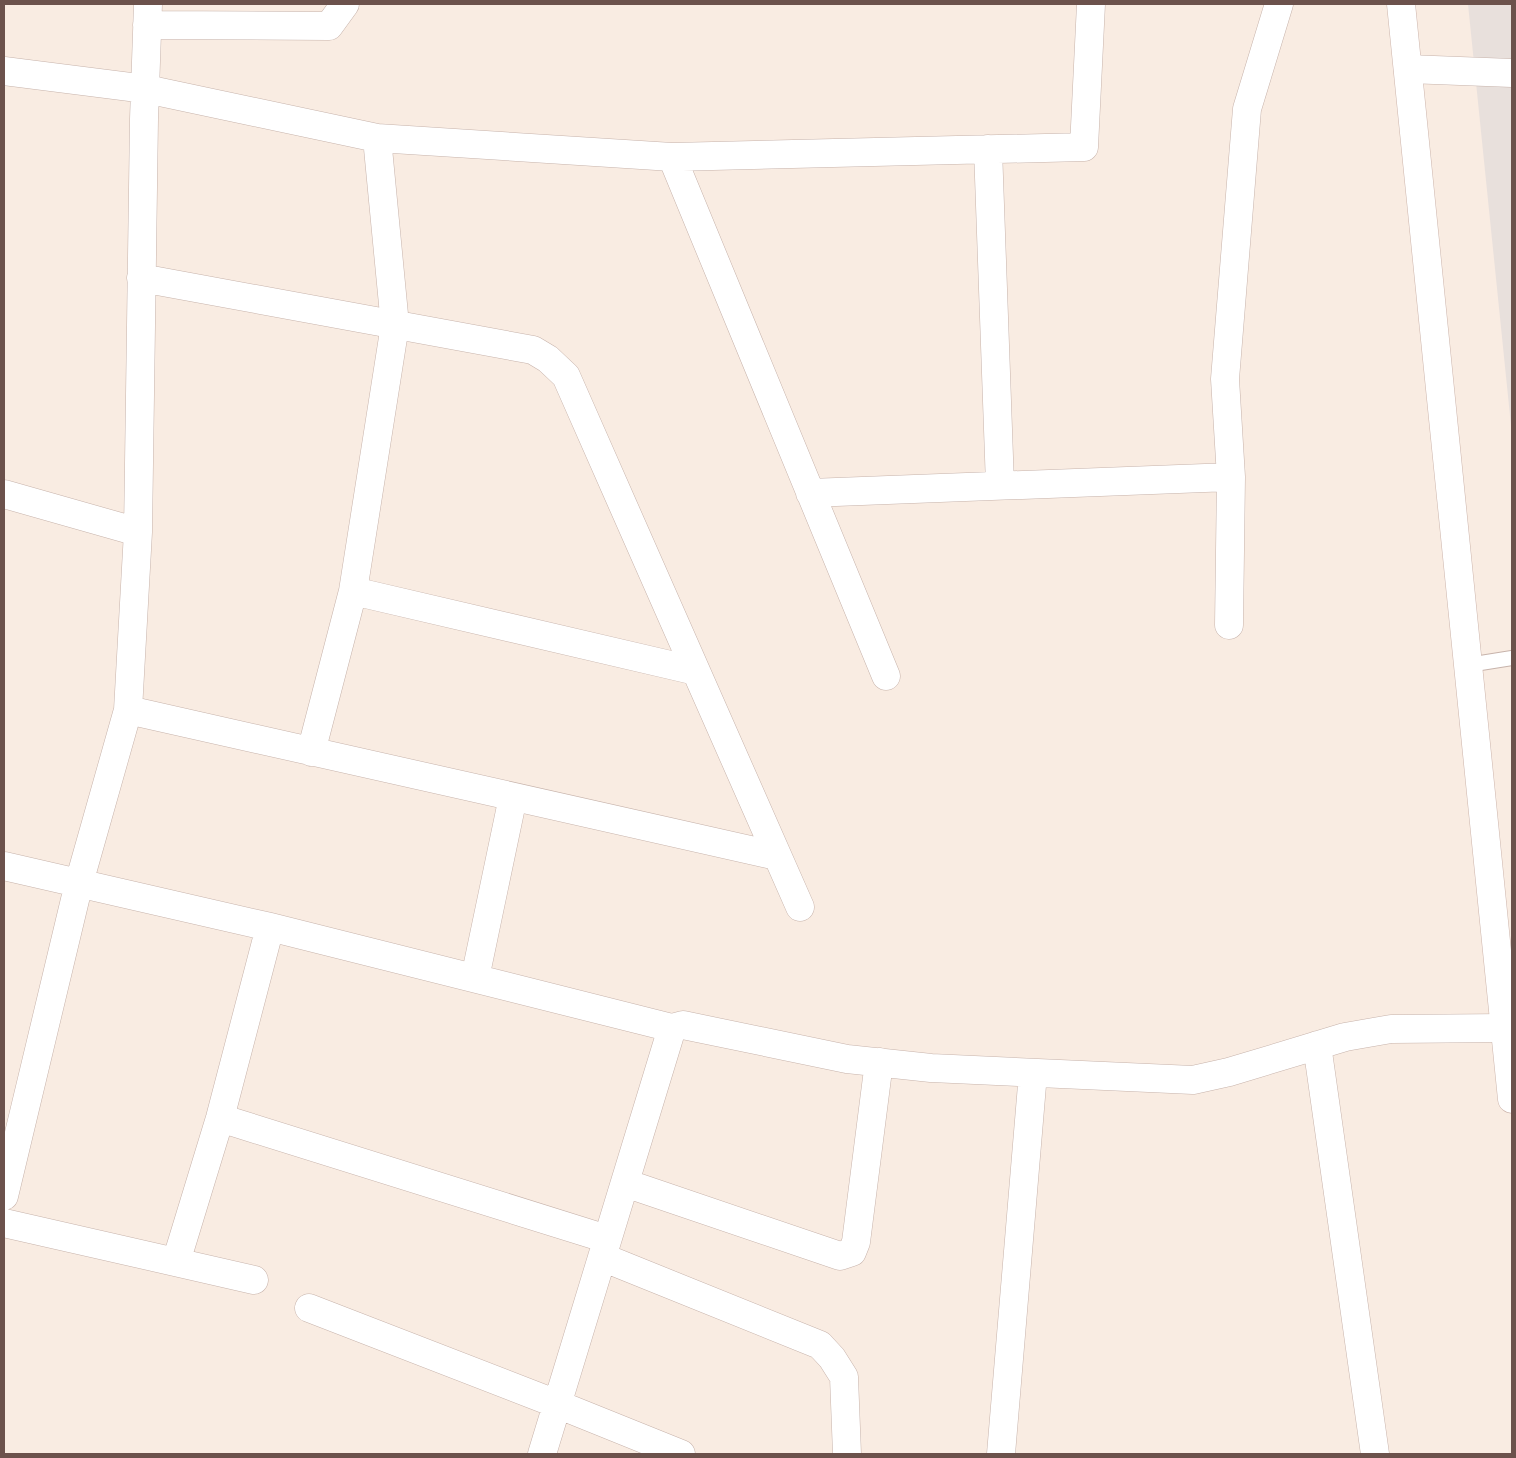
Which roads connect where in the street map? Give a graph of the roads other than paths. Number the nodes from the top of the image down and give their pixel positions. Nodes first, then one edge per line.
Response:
1 (344, 4) edge
2 (1091, 4) edge
3 (1279, 4) edge
4 (1401, 4) edge
5 (148, 14) edge
6 (1408, 69) junction
7 (4, 71) edge
8 (1512, 73) edge
9 (146, 89) junction
10 (377, 138) junction
11 (988, 149) junction
12 (672, 157) junction
13 (141, 278) junction
14 (395, 325) junction
15 (1231, 477) junction
16 (1000, 485) junction
17 (810, 492) junction
18 (4, 494) edge
19 (138, 532) junction
20 (353, 590) junction
21 (1229, 625) dead end
22 (1512, 658) edge
23 (1468, 665) junction
24 (696, 671) junction
25 (886, 676) dead end
26 (128, 710) junction
27 (311, 752) junction
28 (513, 797) junction
29 (777, 856) junction
30 (4, 866) edge
31 (79, 883) junction
32 (800, 907) dead end
33 (270, 927) junction
34 (475, 978) junction
35 (672, 1028) junction
36 (1505, 1028) junction
37 (1317, 1045) junction
38 (879, 1062) junction
39 (1032, 1073) junction
40 (1512, 1099) edge
41 (220, 1118) junction
42 (625, 1183) junction
43 (4, 1196) edge
44 (4, 1223) edge
45 (604, 1248) junction
46 (176, 1262) junction
47 (254, 1280) dead end
48 (309, 1308) dead end
49 (557, 1404) junction
50 (542, 1454) edge
51 (681, 1454) edge
52 (847, 1454) edge
53 (1001, 1454) edge
54 (1375, 1454) edge

1 - 5 street
2 - 11 street
3 - 15 street
4 - 6 street
5 - 9 street
6 - 8 street
6 - 23 street
7 - 9 street
9 - 10 street
9 - 13 street
10 - 12 street
10 - 14 street
11 - 12 street
11 - 16 street
12 - 17 street
13 - 14 street
13 - 19 street
14 - 20 street
14 - 24 street
15 - 16 street
15 - 21 street
16 - 17 street
17 - 25 street
18 - 19 street
19 - 26 street
20 - 24 street
20 - 27 street
22 - 23 lane
23 - 36 street
24 - 29 street
26 - 27 street
26 - 31 street
27 - 28 street
28 - 29 street
28 - 34 street
29 - 32 street
30 - 31 street
31 - 33 street
31 - 43 street
33 - 34 street
33 - 41 street
34 - 35 street
35 - 38 street
35 - 42 street
36 - 37 street
36 - 40 street
37 - 39 street
37 - 54 street
38 - 39 street
38 - 42 street
39 - 53 street
41 - 45 street
41 - 46 street
42 - 45 street
44 - 46 street
45 - 49 street
45 - 52 street
46 - 47 street
48 - 49 street
49 - 50 street
49 - 51 street

